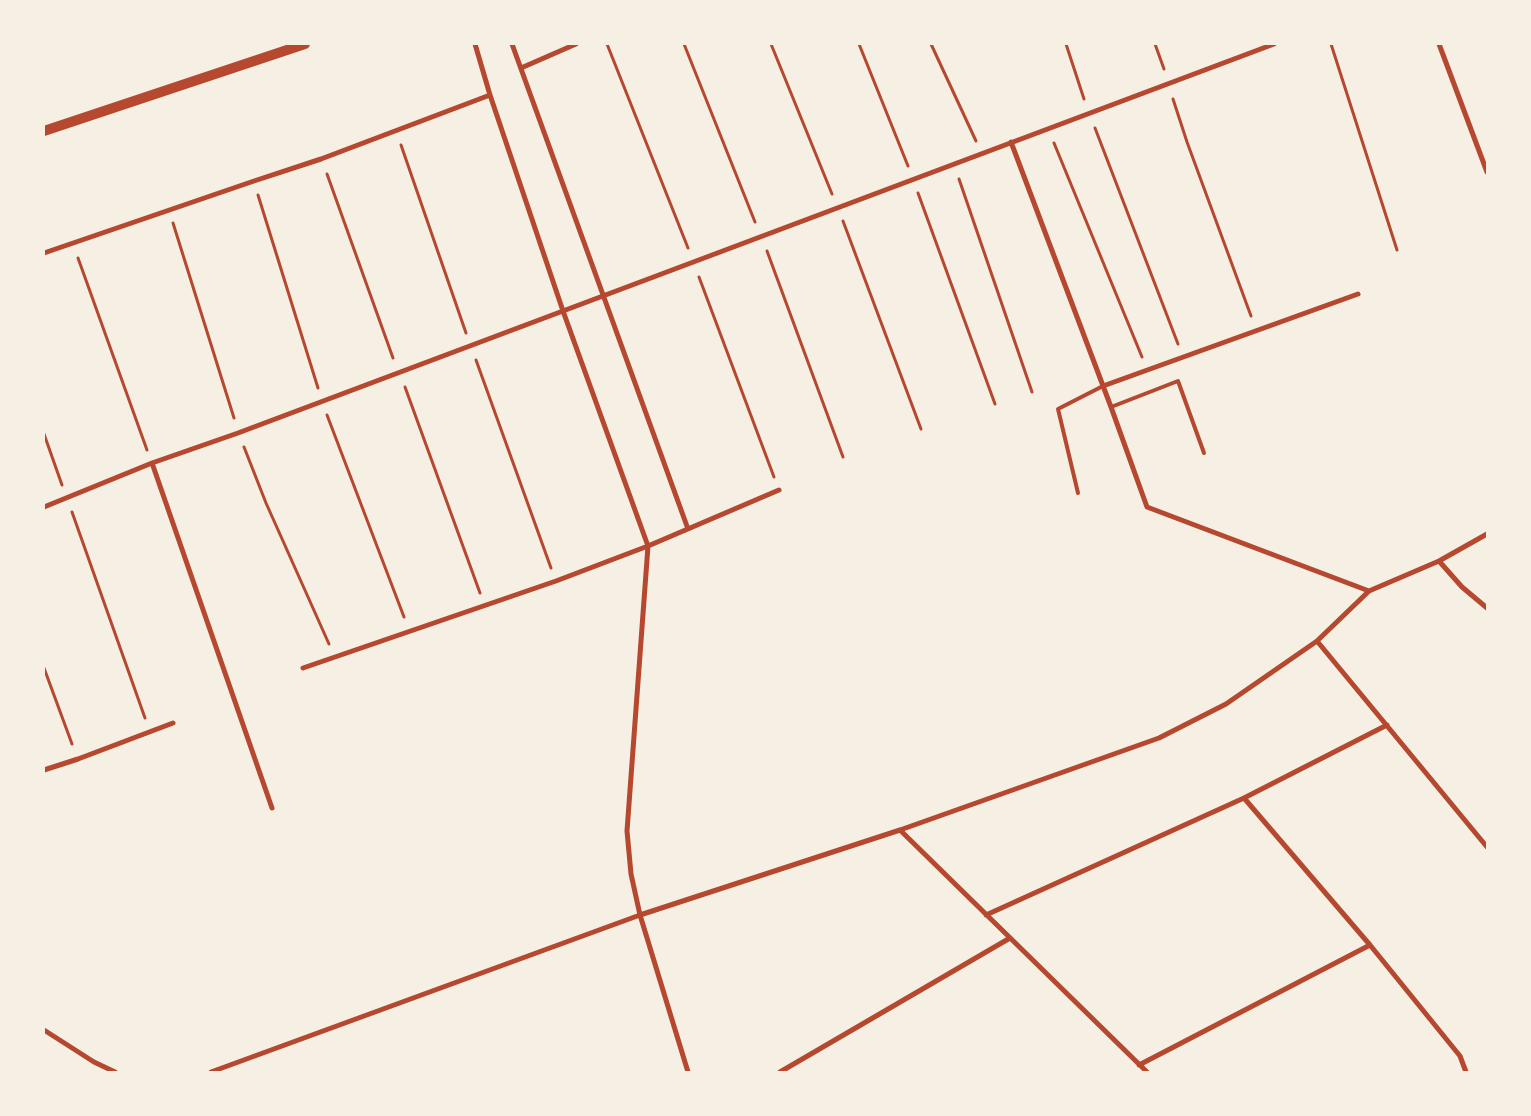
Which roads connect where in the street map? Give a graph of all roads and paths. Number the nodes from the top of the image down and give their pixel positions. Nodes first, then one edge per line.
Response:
1 (305, 44) edge
2 (475, 44) edge
3 (512, 44) edge
4 (576, 44) edge
5 (607, 44) edge
6 (684, 44) edge
7 (771, 44) edge
8 (859, 44) edge
9 (931, 44) edge
10 (1066, 44) edge
11 (1155, 44) edge
12 (1274, 44) edge
13 (1331, 44) edge
14 (1439, 44) edge
15 (521, 68) junction
16 (1169, 83) junction
17 (490, 95) junction
18 (1089, 113) junction
19 (1048, 128) junction
20 (395, 130) junction
21 (44, 131) edge
22 (1011, 142) junction
23 (982, 154) junction
24 (321, 159) junction
25 (954, 164) junction
26 (1487, 172) edge
27 (914, 179) junction
28 (254, 180) junction
29 (838, 208) junction
30 (169, 211) junction
31 (762, 236) junction
32 (73, 243) junction
33 (1397, 250) dead end
34 (44, 253) edge
35 (694, 262) junction
36 (1358, 294) dead end
37 (603, 297) junction
38 (563, 311) junction
39 (1257, 331) junction
40 (471, 346) junction
41 (1183, 356) junction
42 (1147, 369) junction
43 (399, 373) junction
44 (1103, 386) junction
45 (1032, 392) dead end
46 (322, 402) junction
47 (995, 404) dead end
48 (1112, 407) junction
49 (921, 429) dead end
50 (238, 433) junction
51 (44, 434) edge
52 (1204, 453) dead end
53 (843, 457) dead end
54 (152, 463) junction
55 (779, 490) joint
56 (1078, 493) dead end
57 (67, 498) junction
58 (44, 507) edge
59 (688, 529) junction
60 (1487, 534) edge
61 (648, 546) junction
62 (1439, 561) junction
63 (556, 581) junction
64 (1369, 591) junction
65 (485, 606) junction
66 (1487, 608) edge
67 (409, 631) junction
68 (1317, 641) junction
69 (335, 657) junction
70 (44, 668) edge
71 (303, 668) dead end
72 (173, 723) dead end
73 (1386, 725) junction
74 (151, 732) junction
75 (78, 759) junction
76 (44, 770) edge
77 (1244, 798) junction
78 (272, 808) dead end
79 (900, 830) junction
80 (1487, 847) edge
81 (640, 914) junction
82 (986, 915) junction
83 (1010, 938) junction
84 (1370, 945) junction
85 (44, 1030) edge
86 (1139, 1065) junction
87 (115, 1072) edge
88 (211, 1072) edge
89 (688, 1072) edge
90 (780, 1072) edge
91 (1147, 1072) edge
92 (1466, 1072) edge

1 - 21 main road
2 - 17 street
3 - 15 street
4 - 15 street
5 - 35 path
6 - 31 path
7 - 29 path
8 - 27 path
9 - 23 path
10 - 18 path
11 - 16 path
12 - 16 street
13 - 33 path
14 - 26 street
15 - 37 street
16 - 18 street
16 - 39 path
17 - 20 street
17 - 38 street
18 - 19 street
18 - 41 path
19 - 22 street
19 - 42 path
20 - 24 street
20 - 40 path
22 - 23 street
22 - 44 street
23 - 25 street
24 - 28 street
24 - 43 path
25 - 27 street
25 - 45 path
27 - 29 street
27 - 47 path
28 - 30 street
28 - 46 path
29 - 31 street
29 - 49 path
30 - 32 street
30 - 50 path
31 - 35 street
31 - 53 path
32 - 34 street
32 - 54 path
35 - 37 street
35 - 55 path
36 - 39 street
37 - 38 street
37 - 59 street
38 - 40 street
38 - 61 street
39 - 41 street
40 - 43 street
40 - 63 path
41 - 42 street
42 - 44 street
43 - 46 street
43 - 65 path
44 - 48 street
44 - 56 lane
46 - 50 street
46 - 67 path
48 - 52 lane
48 - 64 street
50 - 54 street
50 - 69 path
51 - 57 path
54 - 57 street
54 - 78 street
55 - 59 street
57 - 58 street
57 - 74 path
59 - 61 street
60 - 62 street
61 - 63 street
61 - 81 street
62 - 64 street
62 - 66 street
63 - 65 street
64 - 68 street
65 - 67 street
67 - 69 street
68 - 73 street
68 - 79 street
69 - 71 street
70 - 75 path
72 - 74 street
73 - 77 street
73 - 80 street
74 - 75 street
75 - 76 street
77 - 82 street
77 - 84 street
79 - 81 street
79 - 82 street
81 - 88 street
81 - 89 street
82 - 83 street
83 - 86 street
83 - 90 street
84 - 86 street
84 - 92 street
85 - 87 street
86 - 91 street

